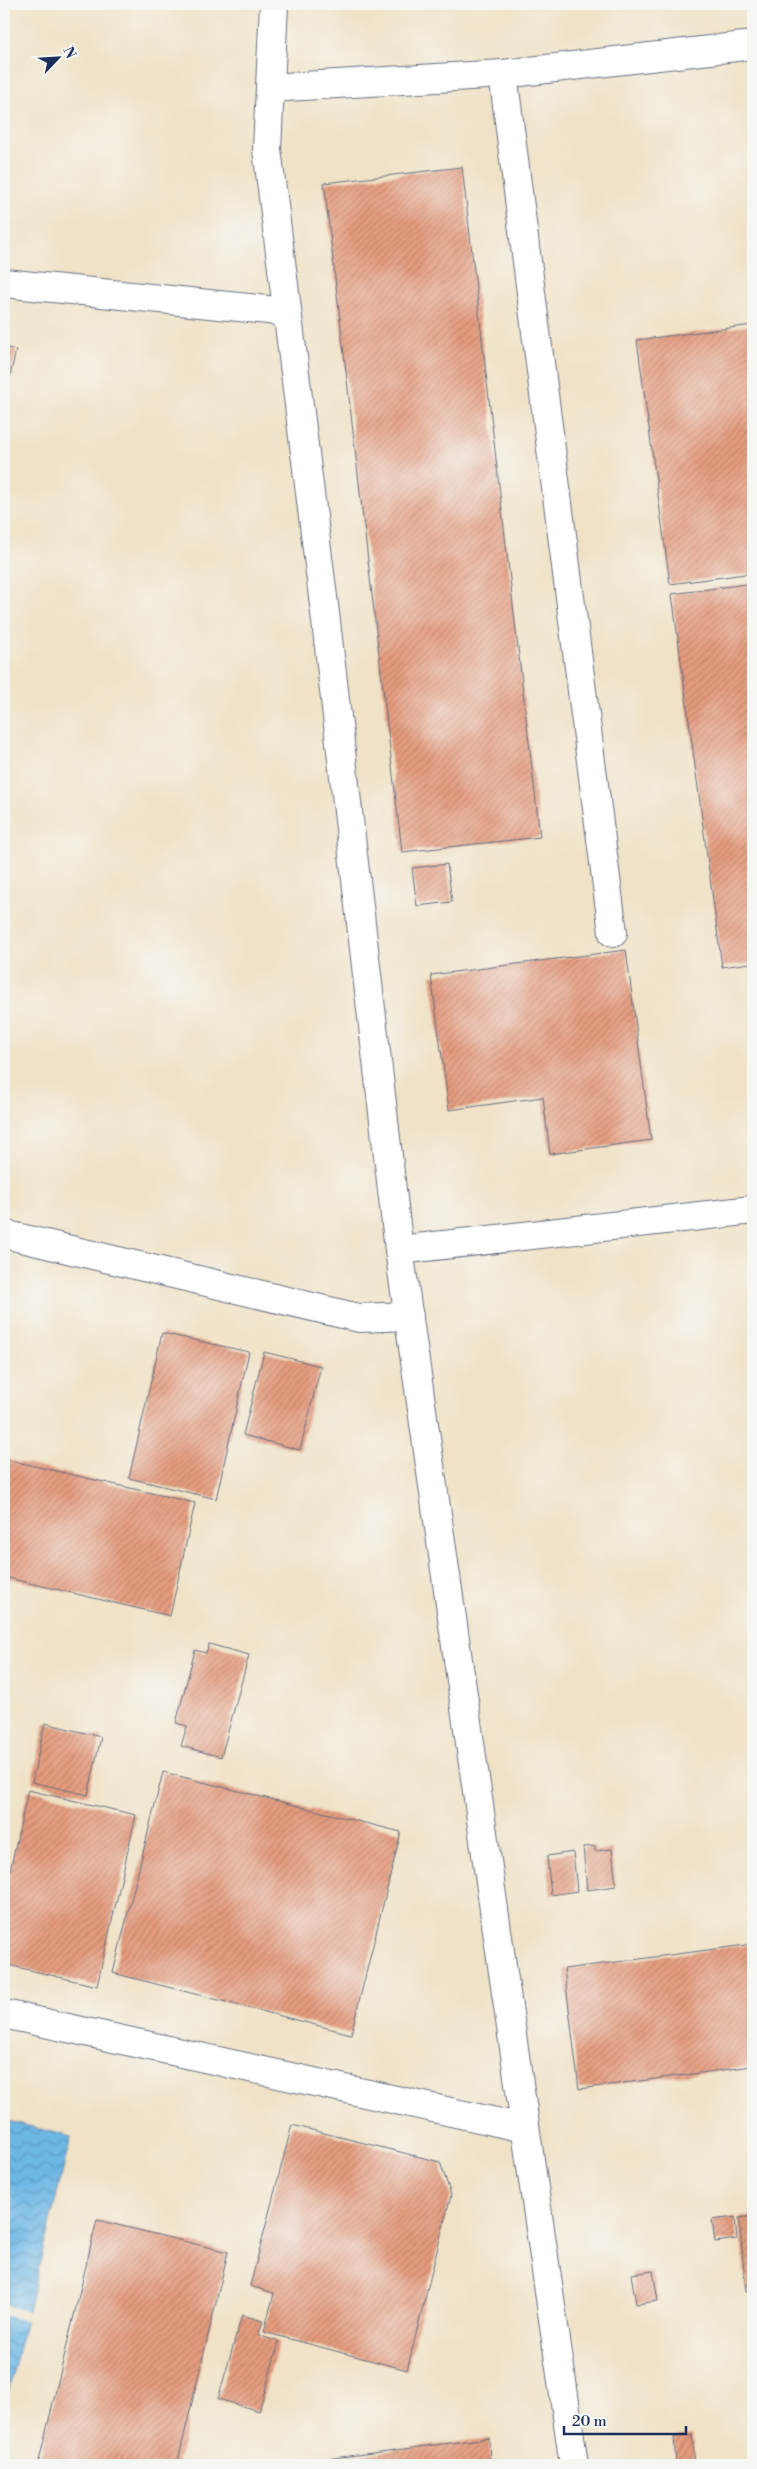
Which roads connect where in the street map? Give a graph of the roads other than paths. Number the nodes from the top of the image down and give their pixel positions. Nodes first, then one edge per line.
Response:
1 (274, 4) edge
2 (753, 45) edge
3 (503, 74) junction
4 (270, 88) junction
5 (4, 282) edge
6 (287, 312) junction
7 (613, 933) dead end
8 (753, 1210) edge
9 (4, 1234) edge
10 (399, 1250) junction
11 (409, 1316) junction
12 (4, 2014) edge
13 (524, 2128) junction
14 (574, 2465) edge

1 - 4 street
2 - 3 street
3 - 4 street
3 - 7 street
4 - 6 street
5 - 6 street
6 - 10 street
8 - 10 street
9 - 11 street
10 - 11 street
11 - 13 street
12 - 13 street
13 - 14 street

